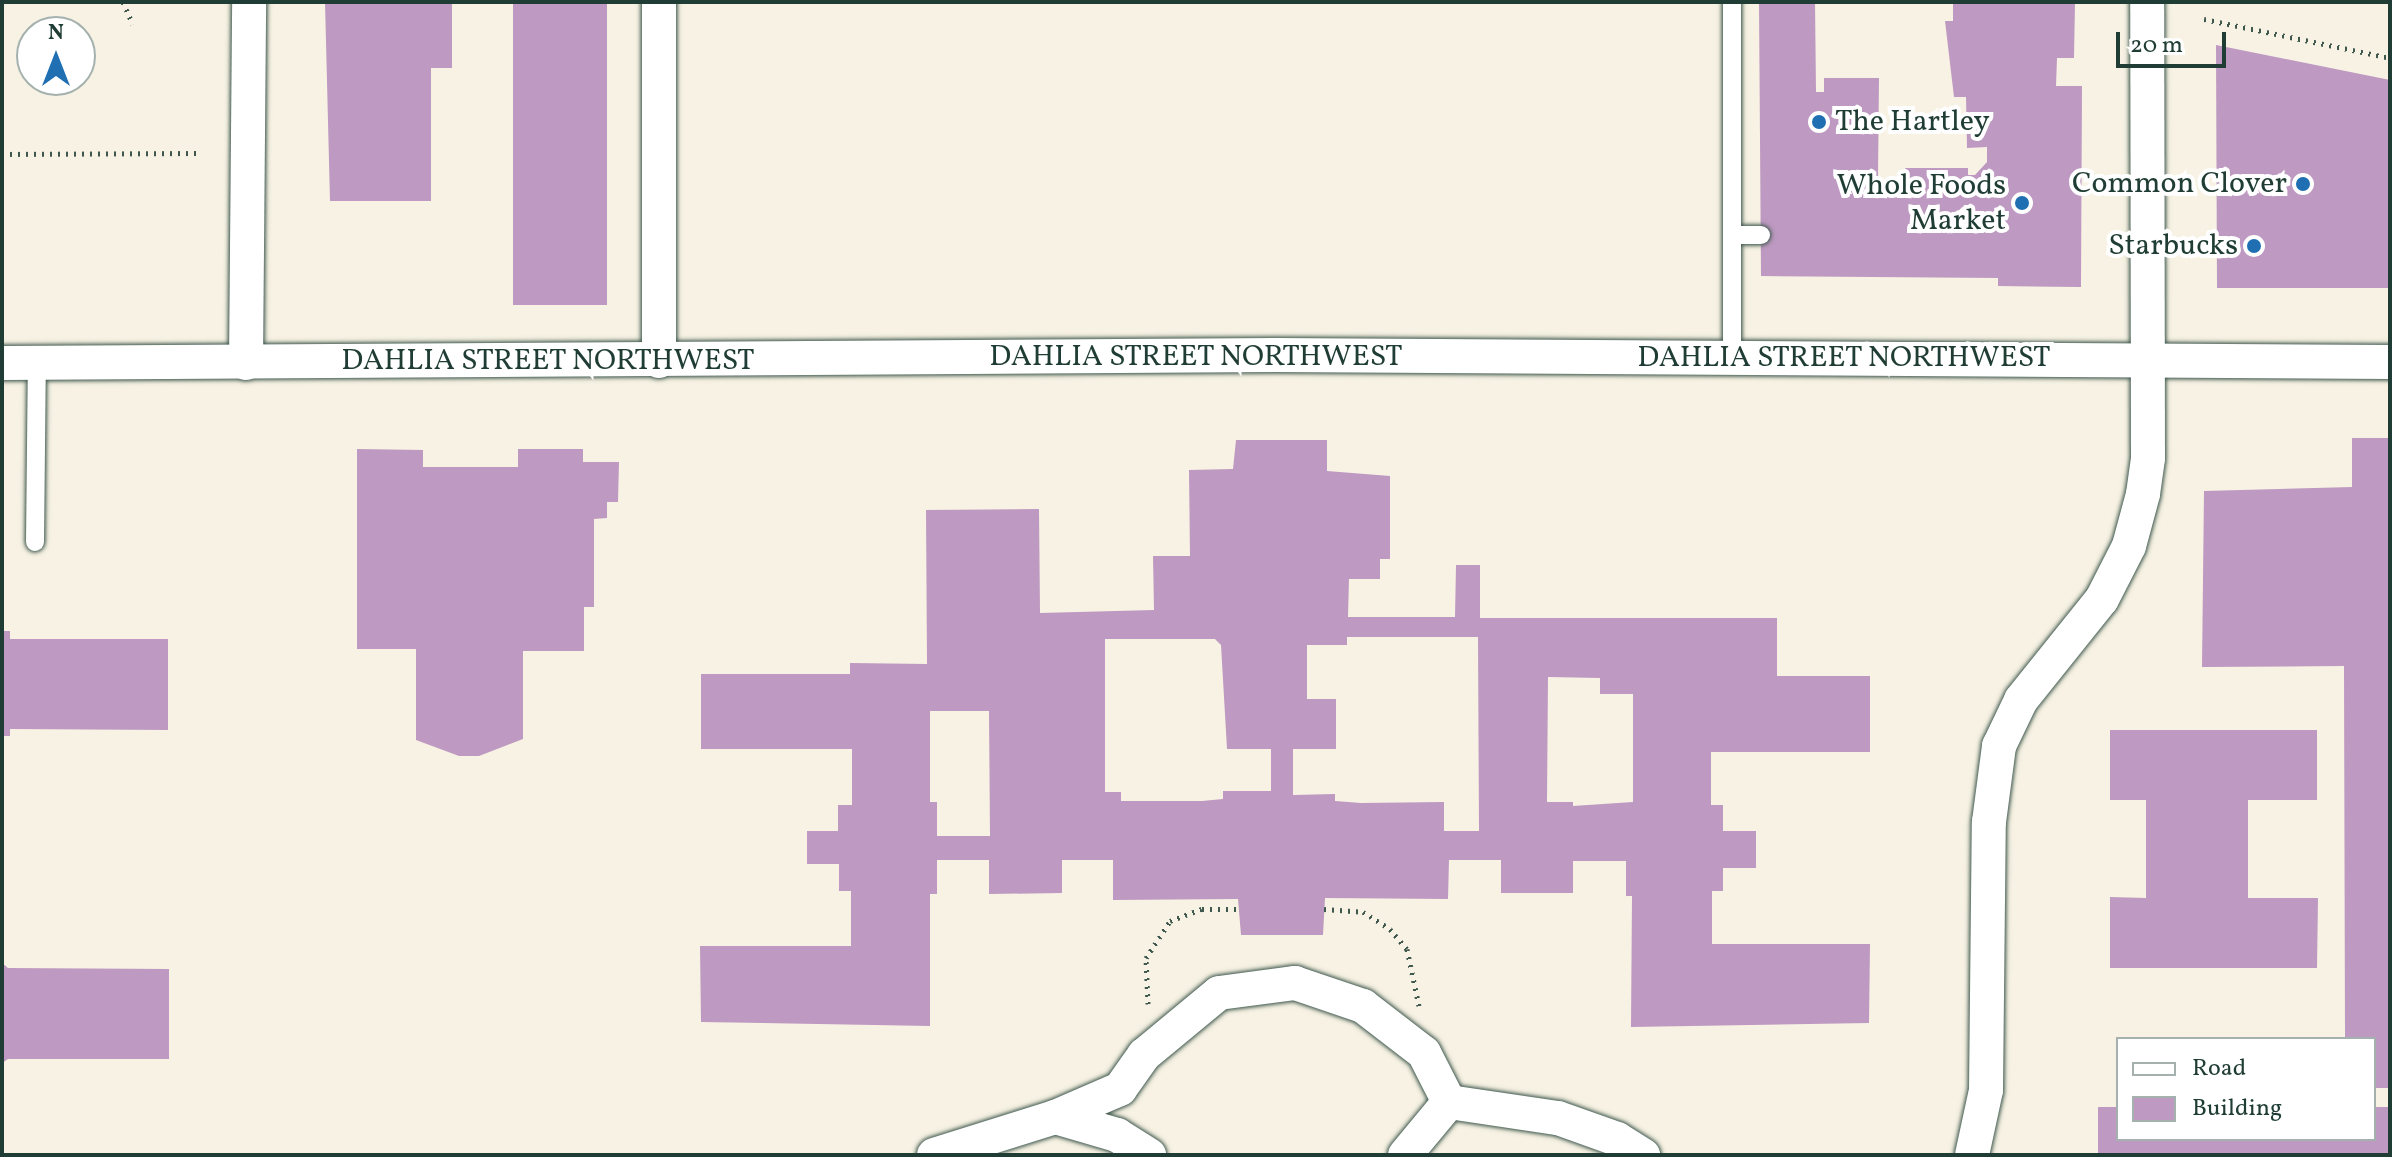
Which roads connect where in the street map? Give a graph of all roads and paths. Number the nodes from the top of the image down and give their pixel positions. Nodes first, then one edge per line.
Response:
1 (123, 2) edge
2 (249, 2) edge
3 (659, 2) edge
4 (1732, 2) edge
5 (2147, 2) edge
6 (2204, 19) dead end
7 (133, 24) dead end
8 (2390, 58) edge
9 (200, 153) dead end
10 (2, 154) edge
11 (1732, 235) junction
12 (1761, 235) dead end
13 (1732, 358) junction
14 (2147, 360) junction
15 (659, 361) junction
16 (2390, 362) edge
17 (2, 363) edge
18 (37, 363) junction
19 (246, 363) junction
20 (35, 542) dead end
21 (1238, 909) dead end
22 (1324, 909) dead end
23 (1149, 1009) dead end
24 (1420, 1018) dead end
25 (1144, 1055) junction
26 (1449, 1102) junction
27 (1055, 1117) junction
28 (1145, 1152) edge
29 (934, 1155) edge
30 (1405, 1155) edge
31 (1643, 1155) edge
32 (1972, 1155) edge

1 - 7 path
2 - 19 street
3 - 15 street
4 - 11 lane
5 - 14 street
6 - 8 path
9 - 10 path
11 - 12 lane
11 - 13 lane
13 - 14 street, DAHLIA STREET NORTHWEST
13 - 15 street, DAHLIA STREET NORTHWEST
14 - 16 street, DAHLIA STREET NORTHWEST
14 - 32 street
15 - 19 street, DAHLIA STREET NORTHWEST
17 - 18 street, DAHLIA STREET NORTHWEST
18 - 19 street, DAHLIA STREET NORTHWEST
18 - 20 lane
21 - 23 path
22 - 24 path
25 - 26 street
25 - 27 street
25 - 28 street
26 - 30 street
26 - 31 street
27 - 28 street
27 - 29 street

